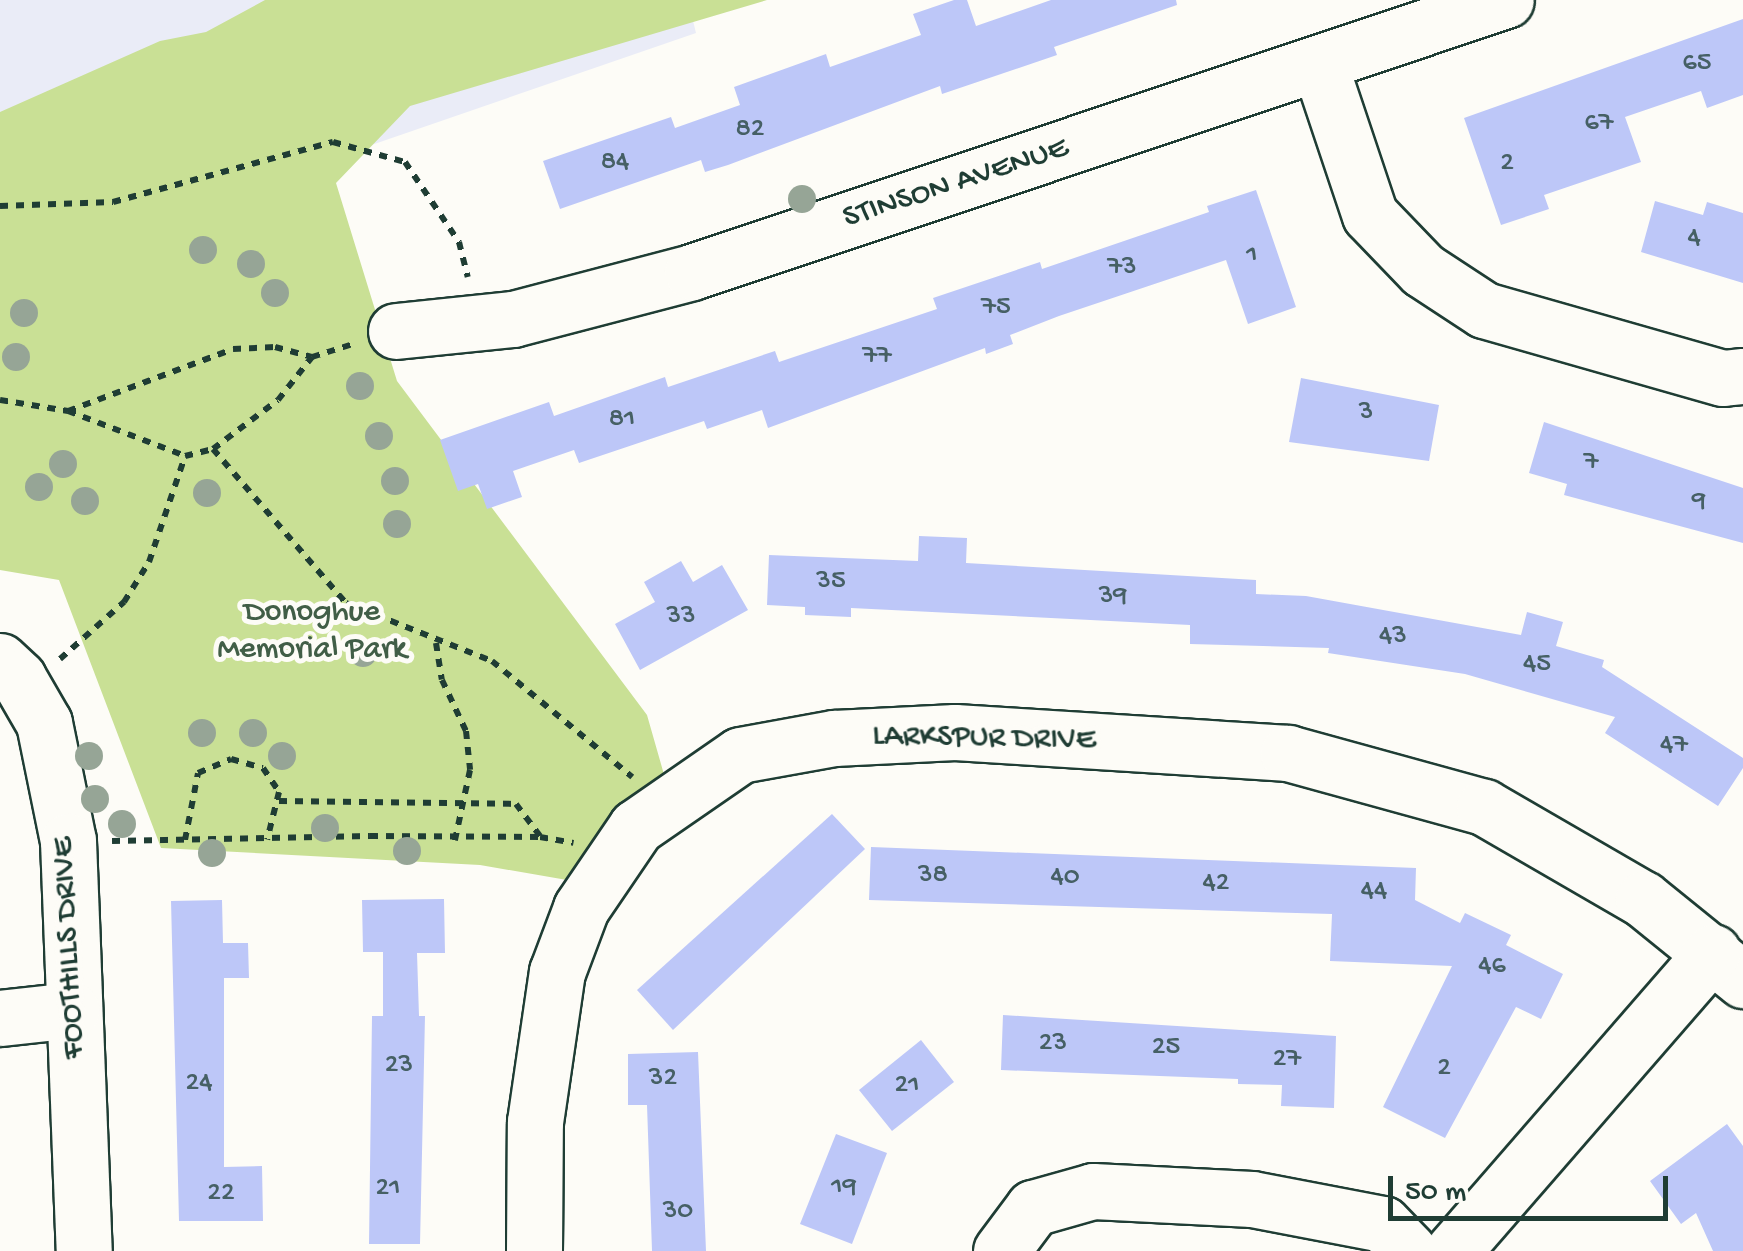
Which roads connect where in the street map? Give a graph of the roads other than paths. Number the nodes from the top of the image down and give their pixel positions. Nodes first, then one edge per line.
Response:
1 (1506, 0) edge
2 (1318, 63) junction
3 (396, 331) road end
4 (1743, 376) edge
5 (9, 670) edge
6 (1728, 966) edge
7 (72, 1010) junction
8 (0, 1018) edge
9 (84, 1251) edge
10 (534, 1251) edge
11 (1001, 1251) edge
12 (1409, 1251) edge
13 (1452, 1251) edge

1 - 2 street, STINSON AVENUE
2 - 3 street, STINSON AVENUE
2 - 4 street
5 - 7 street, FOOTHILLS DRIVE
6 - 10 street, LARKSPUR DRIVE
6 - 13 street
7 - 8 street
7 - 9 street, FOOTHILLS DRIVE
11 - 12 street

